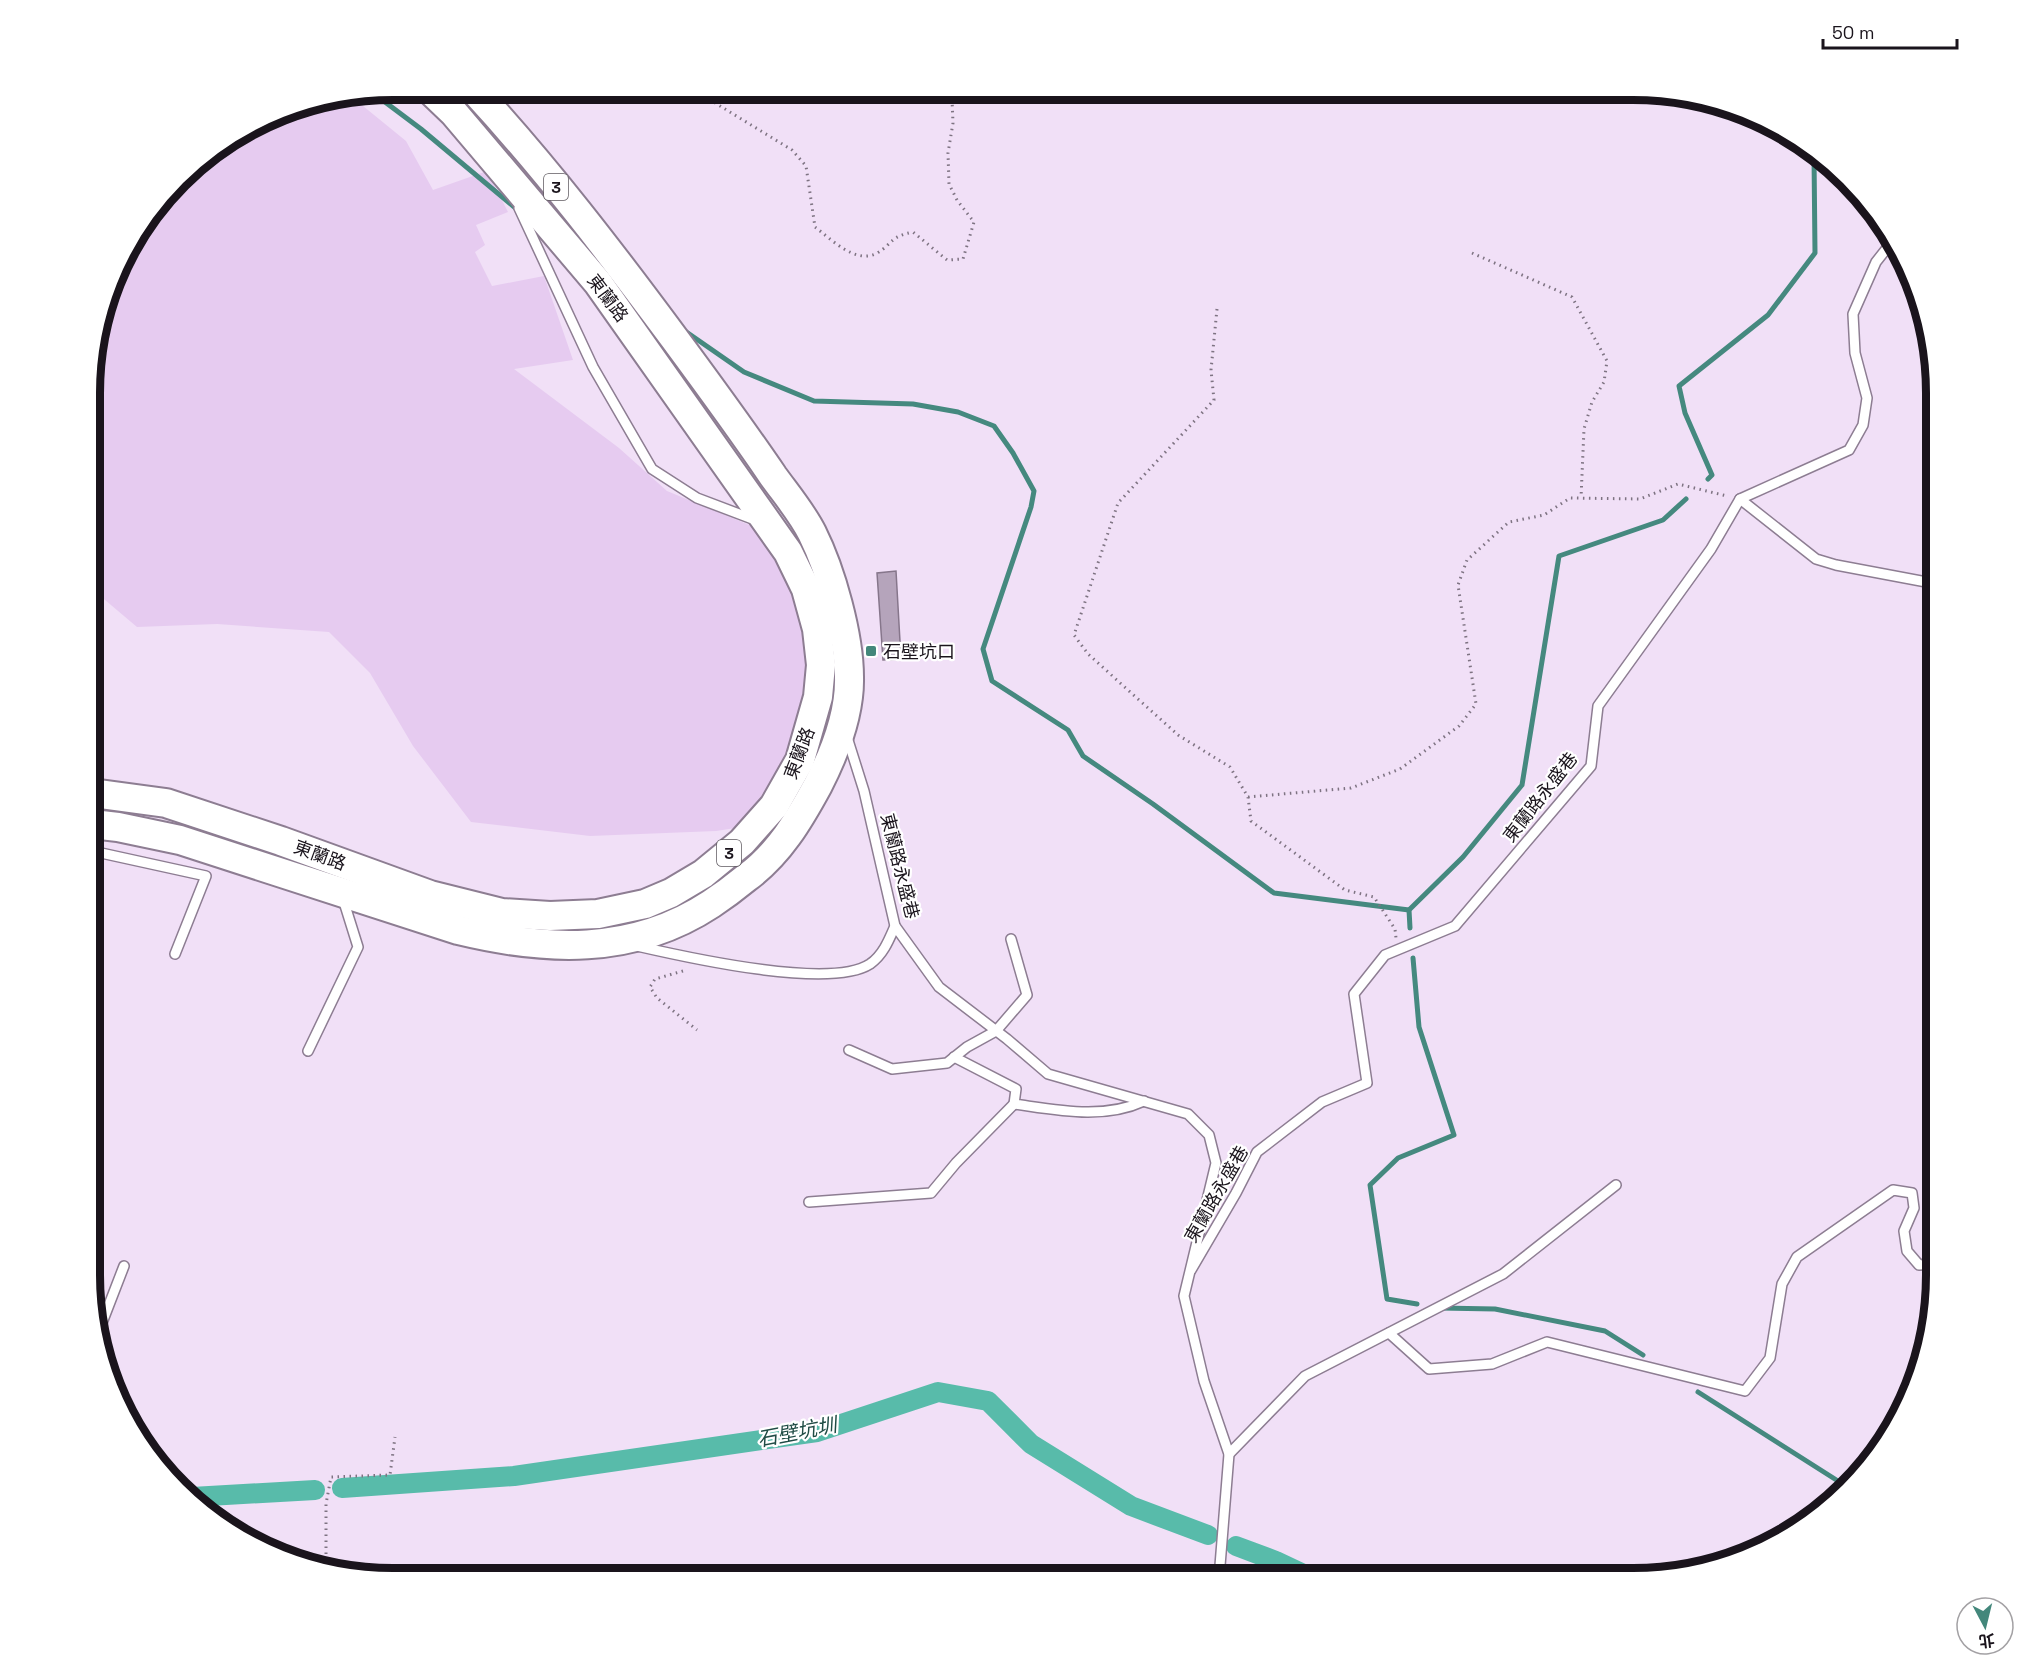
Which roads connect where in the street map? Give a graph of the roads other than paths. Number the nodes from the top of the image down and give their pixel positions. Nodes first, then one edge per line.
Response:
1 (440, 100) edge
2 (483, 100) edge
3 (503, 173) junction
4 (1887, 248) edge
5 (1740, 499) junction
6 (769, 525) junction
7 (1926, 582) edge
8 (831, 710) junction
9 (100, 794) edge
10 (100, 825) edge
11 (100, 853) edge
12 (340, 891) junction
13 (895, 926) junction
14 (1011, 939) dead end
15 (621, 941) junction
16 (175, 954) dead end
17 (996, 1031) junction
18 (849, 1050) dead end
19 (308, 1051) dead end
20 (954, 1057) junction
21 (1144, 1101) junction
22 (1014, 1104) junction
23 (1616, 1185) dead end
24 (809, 1202) dead end
25 (1926, 1265) edge
26 (124, 1266) dead end
27 (1191, 1270) junction
28 (104, 1318) edge
29 (1389, 1333) junction
30 (1229, 1454) junction
31 (1220, 1568) edge

1 - 3 main road, 東蘭路 / 3
2 - 8 main road, 東蘭路 / 3
3 - 6 main road, 東蘭路 / 3
3 - 6 lane
4 - 5 lane
5 - 7 lane
5 - 27 lane, 東蘭路永盛巷
6 - 8 main road, 東蘭路 / 3
8 - 9 main road, 東蘭路 / 3
8 - 13 lane, 東蘭路永盛巷
8 - 15 main road, 東蘭路 / 3
10 - 12 main road, 東蘭路 / 3
11 - 16 lane
12 - 15 main road, 東蘭路 / 3
12 - 19 lane
13 - 15 lane, 東蘭路
13 - 17 lane, 東蘭路永盛巷
14 - 17 lane
17 - 20 lane
17 - 21 lane, 東蘭路永盛巷
18 - 20 lane
20 - 22 lane
21 - 22 lane
21 - 27 lane, 東蘭路永盛巷
22 - 24 lane
23 - 29 lane
25 - 29 lane
26 - 28 lane
27 - 30 lane, 東蘭路永盛巷
29 - 30 lane
30 - 31 lane, 東蘭路永盛巷

